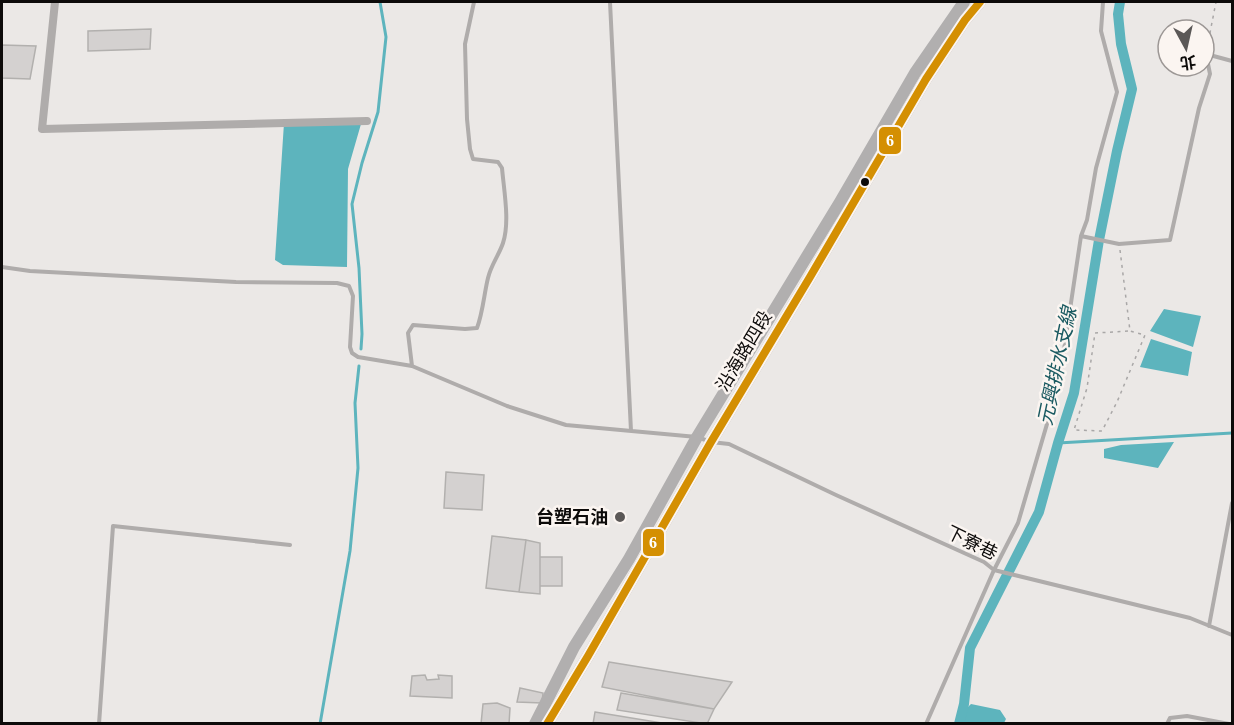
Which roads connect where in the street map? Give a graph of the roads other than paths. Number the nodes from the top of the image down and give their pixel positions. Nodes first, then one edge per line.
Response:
1 (55, 2) edge
2 (474, 2) edge
3 (610, 2) edge
4 (964, 2) edge
5 (980, 2) edge
6 (1103, 2) edge
7 (1233, 61) edge
8 (367, 121) dead end
9 (860, 179) junction
10 (1081, 236) junction
11 (2, 267) edge
12 (412, 366) junction
13 (631, 431) junction
14 (697, 437) junction
15 (711, 442) junction
16 (1233, 503) edge
17 (290, 545) dead end
18 (994, 570) junction
19 (1209, 626) junction
20 (1233, 635) edge
21 (99, 723) edge
22 (535, 723) edge
23 (547, 723) edge
24 (926, 723) edge
25 (1167, 723) edge
26 (1228, 723) edge

1 - 8 street
2 - 12 lane
3 - 13 lane
4 - 9 main road, 沿海路四段
5 - 9 main road, 沿海路四段
6 - 10 lane
7 - 10 lane
9 - 14 main road, 沿海路四段
9 - 15 main road, 沿海路四段
10 - 18 lane
11 - 12 lane, 下寮巷
12 - 13 lane, 下寮巷
13 - 14 lane, 下寮巷
14 - 15 lane, 下寮巷
14 - 22 main road, 沿海路四段
15 - 18 lane, 下寮巷
15 - 23 main road, 沿海路四段
16 - 19 lane
17 - 21 lane
18 - 19 lane, 下寮巷
18 - 24 lane
19 - 20 lane, 下寮巷
25 - 26 lane

